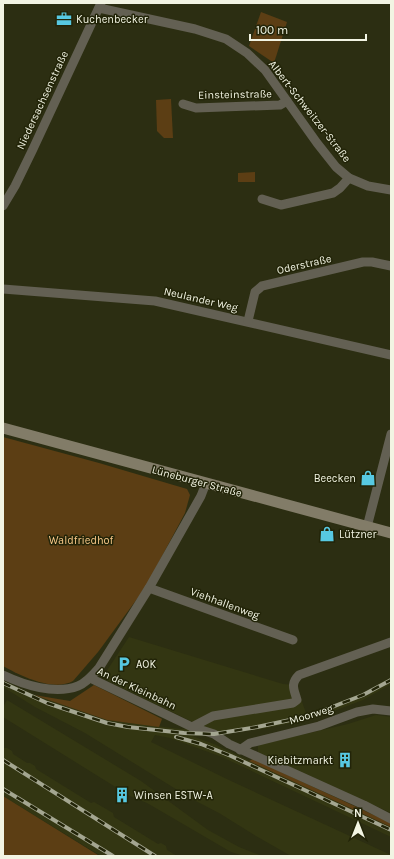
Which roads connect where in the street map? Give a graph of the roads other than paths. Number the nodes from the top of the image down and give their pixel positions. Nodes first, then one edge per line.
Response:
1 (100, 5) edge
2 (287, 101) junction
3 (183, 104) dead end
4 (349, 178) junction
5 (391, 190) edge
6 (262, 199) dead end
7 (3, 206) edge
8 (391, 266) edge
9 (3, 289) edge
10 (248, 321) junction
11 (391, 355) edge
12 (3, 428) edge
13 (391, 434) edge
14 (206, 483) junction
15 (368, 527) junction
16 (391, 533) edge
17 (148, 588) junction
18 (293, 640) dead end
19 (391, 642) edge
20 (3, 675) edge
21 (90, 678) junction
22 (391, 711) edge
23 (192, 727) junction
24 (240, 750) junction
25 (391, 819) edge

1 - 2 street, Albert-Schweitzer-Straße
1 - 7 street, Niedersachsenstraße
2 - 3 street, Einsteinstraße
2 - 4 street, Albert-Schweitzer-Straße
4 - 5 street, Albert-Schweitzer-Straße
4 - 6 street
8 - 10 street, Oderstraße
9 - 10 street, Neulander Weg
10 - 11 street, Neulander Weg
12 - 14 main road, Lüneburger Straße
13 - 15 street
14 - 15 main road, Lüneburger Straße
14 - 17 street
15 - 16 main road, Lüneburger Straße
17 - 18 street, Viehhallenweg
17 - 21 street
19 - 23 street
20 - 21 street, An der Kleinbahn
21 - 23 street, An der Kleinbahn
22 - 24 street, Moorweg
23 - 24 street, An der Kleinbahn
24 - 25 street, An der Kleinbahn

